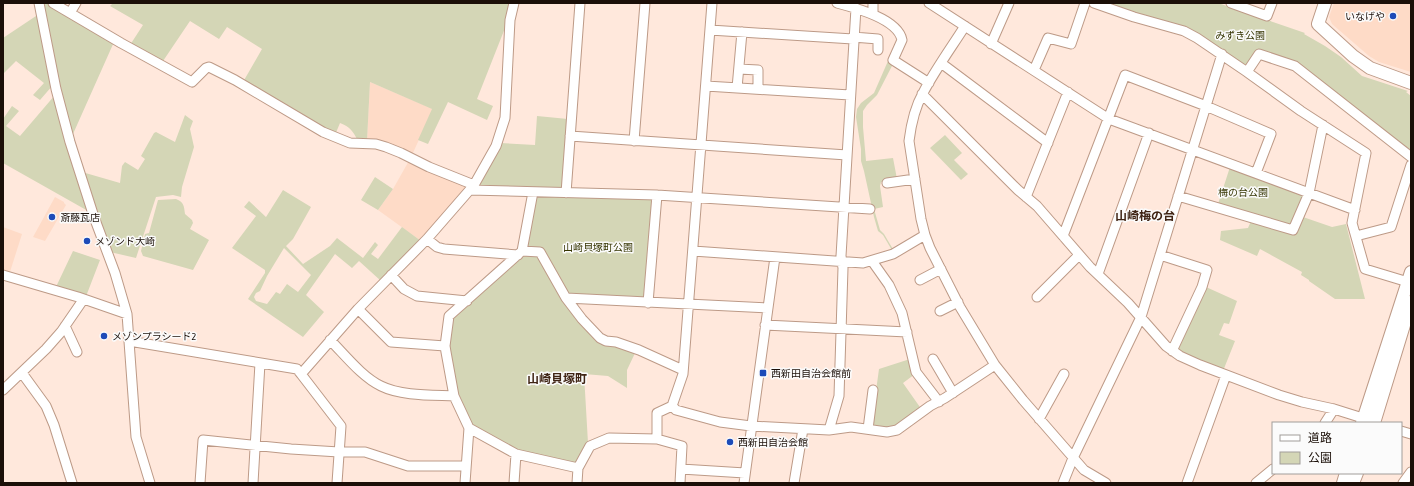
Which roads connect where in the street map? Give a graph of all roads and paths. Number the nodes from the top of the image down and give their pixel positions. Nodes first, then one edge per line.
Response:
1 (39, 3) edge
2 (53, 3) edge
3 (76, 3) edge
4 (514, 3) edge
5 (580, 3) edge
6 (645, 3) edge
7 (712, 3) edge
8 (838, 3) edge
9 (873, 3) edge
10 (929, 3) edge
11 (1009, 3) edge
12 (1085, 3) edge
13 (1094, 3) edge
14 (1231, 3) edge
15 (1272, 3) edge
16 (1325, 3) edge
17 (856, 8) junction
18 (70, 13) junction
19 (873, 14) junction
20 (964, 26) junction
21 (710, 30) junction
22 (742, 32) junction
23 (853, 38) junction
24 (991, 44) junction
25 (878, 50) dead end
26 (1222, 54) junction
27 (942, 63) junction
28 (739, 69) junction
29 (1034, 70) junction
30 (1247, 72) junction
31 (929, 83) junction
32 (1411, 83) edge
33 (706, 86) junction
34 (738, 88) junction
35 (758, 89) junction
36 (1068, 92) junction
37 (922, 94) junction
38 (850, 95) junction
39 (1206, 106) junction
40 (1109, 118) junction
41 (1323, 125) junction
42 (1150, 133) junction
43 (570, 136) junction
44 (634, 141) junction
45 (1048, 143) junction
46 (701, 146) junction
47 (1193, 149) junction
48 (847, 155) junction
49 (1411, 157) edge
50 (1411, 165) edge
51 (1256, 173) junction
52 (915, 179) junction
53 (887, 183) dead end
54 (472, 188) junction
55 (533, 192) junction
56 (566, 193) junction
57 (1309, 193) junction
58 (657, 195) junction
59 (1178, 196) junction
60 (1026, 197) junction
61 (696, 198) junction
62 (843, 208) junction
63 (870, 210) dead end
64 (1355, 210) junction
65 (925, 235) junction
66 (1063, 236) junction
67 (1356, 236) junction
68 (427, 239) junction
69 (693, 251) junction
70 (520, 253) junction
71 (1079, 255) junction
72 (1160, 256) junction
73 (775, 257) junction
74 (872, 261) junction
75 (842, 262) junction
76 (941, 269) junction
77 (1098, 274) junction
78 (3, 275) edge
79 (391, 276) junction
80 (1410, 277) edge
81 (920, 280) dead end
82 (1037, 297) dead end
83 (566, 298) junction
84 (83, 300) junction
85 (466, 301) junction
86 (958, 302) junction
87 (1411, 302) edge
88 (648, 303) junction
89 (688, 304) junction
90 (767, 308) junction
91 (358, 309) junction
92 (940, 311) dead end
93 (127, 314) junction
94 (1141, 317) junction
95 (765, 325) junction
96 (65, 326) junction
97 (841, 329) junction
98 (907, 332) junction
99 (330, 340) junction
100 (129, 341) junction
101 (445, 346) junction
102 (1172, 351) junction
103 (77, 352) dead end
104 (933, 359) dead end
105 (260, 362) junction
106 (995, 365) junction
107 (683, 370) junction
108 (22, 373) junction
109 (301, 374) junction
110 (1064, 374) dead end
111 (1226, 375) junction
112 (3, 390) edge
113 (873, 390) dead end
114 (953, 393) junction
115 (454, 396) junction
116 (938, 402) junction
117 (672, 406) junction
118 (1334, 409) junction
119 (1039, 419) junction
120 (1326, 422) edge
121 (1370, 422) edge
122 (751, 426) junction
123 (470, 428) junction
124 (803, 429) junction
125 (868, 429) junction
126 (829, 430) junction
127 (657, 439) junction
128 (255, 445) junction
129 (339, 452) junction
130 (516, 454) junction
131 (1072, 458) junction
132 (466, 466) junction
133 (578, 468) junction
134 (681, 469) junction
135 (1272, 470) edge
136 (1411, 472) edge
137 (745, 473) junction
138 (72, 483) edge
139 (150, 483) edge
140 (200, 483) edge
141 (253, 483) edge
142 (337, 483) edge
143 (465, 483) edge
144 (514, 483) edge
145 (577, 483) edge
146 (680, 483) edge
147 (744, 483) edge
148 (794, 483) edge
149 (1063, 483) edge
150 (1106, 483) edge
151 (1187, 483) edge
152 (1256, 483) edge
153 (1403, 483) edge

1 - 93 street
2 - 18 street
3 - 18 street
4 - 54 street
5 - 43 street
6 - 44 street
7 - 21 street
8 - 17 street
9 - 19 street
10 - 20 street
11 - 24 street
12 - 29 street
13 - 26 street
14 - 15 street
16 - 32 street
17 - 19 street
17 - 23 street
18 - 54 street
19 - 31 street
20 - 24 street
20 - 27 street
21 - 22 street
21 - 33 street
22 - 23 street
22 - 28 street
23 - 25 street
23 - 38 street
24 - 29 street
26 - 30 street
26 - 39 street
27 - 31 street
27 - 45 street
28 - 34 street
28 - 35 street
29 - 36 street
30 - 41 street
30 - 49 street
31 - 37 street
33 - 34 street
33 - 46 street
34 - 35 street
35 - 38 street
36 - 40 street
36 - 45 street
37 - 52 street
37 - 60 street
38 - 48 street
39 - 40 street
39 - 47 street
39 - 51 street
40 - 42 street
40 - 66 street
41 - 57 street
41 - 64 street
42 - 47 street
42 - 77 street
43 - 44 street
43 - 56 street
44 - 46 street
45 - 60 street
46 - 48 street
46 - 61 street
47 - 51 street
47 - 59 street
48 - 62 street
50 - 67 street
51 - 57 street
52 - 53 street
52 - 65 street
54 - 55 street
54 - 68 street
55 - 56 street
55 - 70 street
56 - 58 street
57 - 59 street
57 - 64 street
58 - 61 street
58 - 88 street
59 - 72 street
60 - 66 street
61 - 62 street
61 - 69 street
62 - 63 street
62 - 75 street
64 - 67 street
65 - 74 street
65 - 76 street
66 - 71 street
67 - 80 street
68 - 70 street
68 - 79 street
69 - 73 street
69 - 89 street
70 - 83 street
70 - 85 street
71 - 77 street
71 - 82 street
72 - 94 street
72 - 102 street
73 - 75 street
73 - 90 street
74 - 75 street
74 - 98 street
75 - 97 street
76 - 81 street
76 - 86 street
77 - 94 street
78 - 84 street
79 - 85 street
79 - 91 street
80 - 121 street
83 - 88 street
83 - 107 street
84 - 93 street
84 - 96 street
85 - 101 street
86 - 92 street
86 - 106 street
87 - 121 street
88 - 89 street
89 - 90 street
89 - 107 street
90 - 95 street
91 - 99 street
91 - 101 street
93 - 100 street
94 - 102 street
94 - 131 street
95 - 97 street
95 - 122 street
96 - 103 street
96 - 108 street
97 - 98 street
97 - 126 street
98 - 116 street
99 - 109 street
99 - 115 street
100 - 105 street
100 - 139 street
101 - 115 street
102 - 111 street
104 - 114 street
105 - 109 street
105 - 128 street
106 - 114 street
106 - 119 street
107 - 117 street
108 - 112 street
108 - 138 street
109 - 129 street
110 - 119 street
111 - 118 street
111 - 151 street
113 - 125 street
114 - 116 street
115 - 123 street
116 - 125 street
117 - 122 street
117 - 127 street
118 - 120 street
118 - 121 street
119 - 131 street
122 - 124 street
122 - 137 street
123 - 130 street
123 - 132 street
124 - 126 street
124 - 148 street
125 - 126 street
127 - 133 street
127 - 134 street
128 - 129 street
128 - 140 street
128 - 141 street
129 - 132 street
129 - 142 street
130 - 133 street
130 - 144 street
131 - 149 street
131 - 150 street
132 - 143 street
133 - 145 street
134 - 137 street
134 - 146 street
135 - 152 street
136 - 153 street
137 - 147 street

